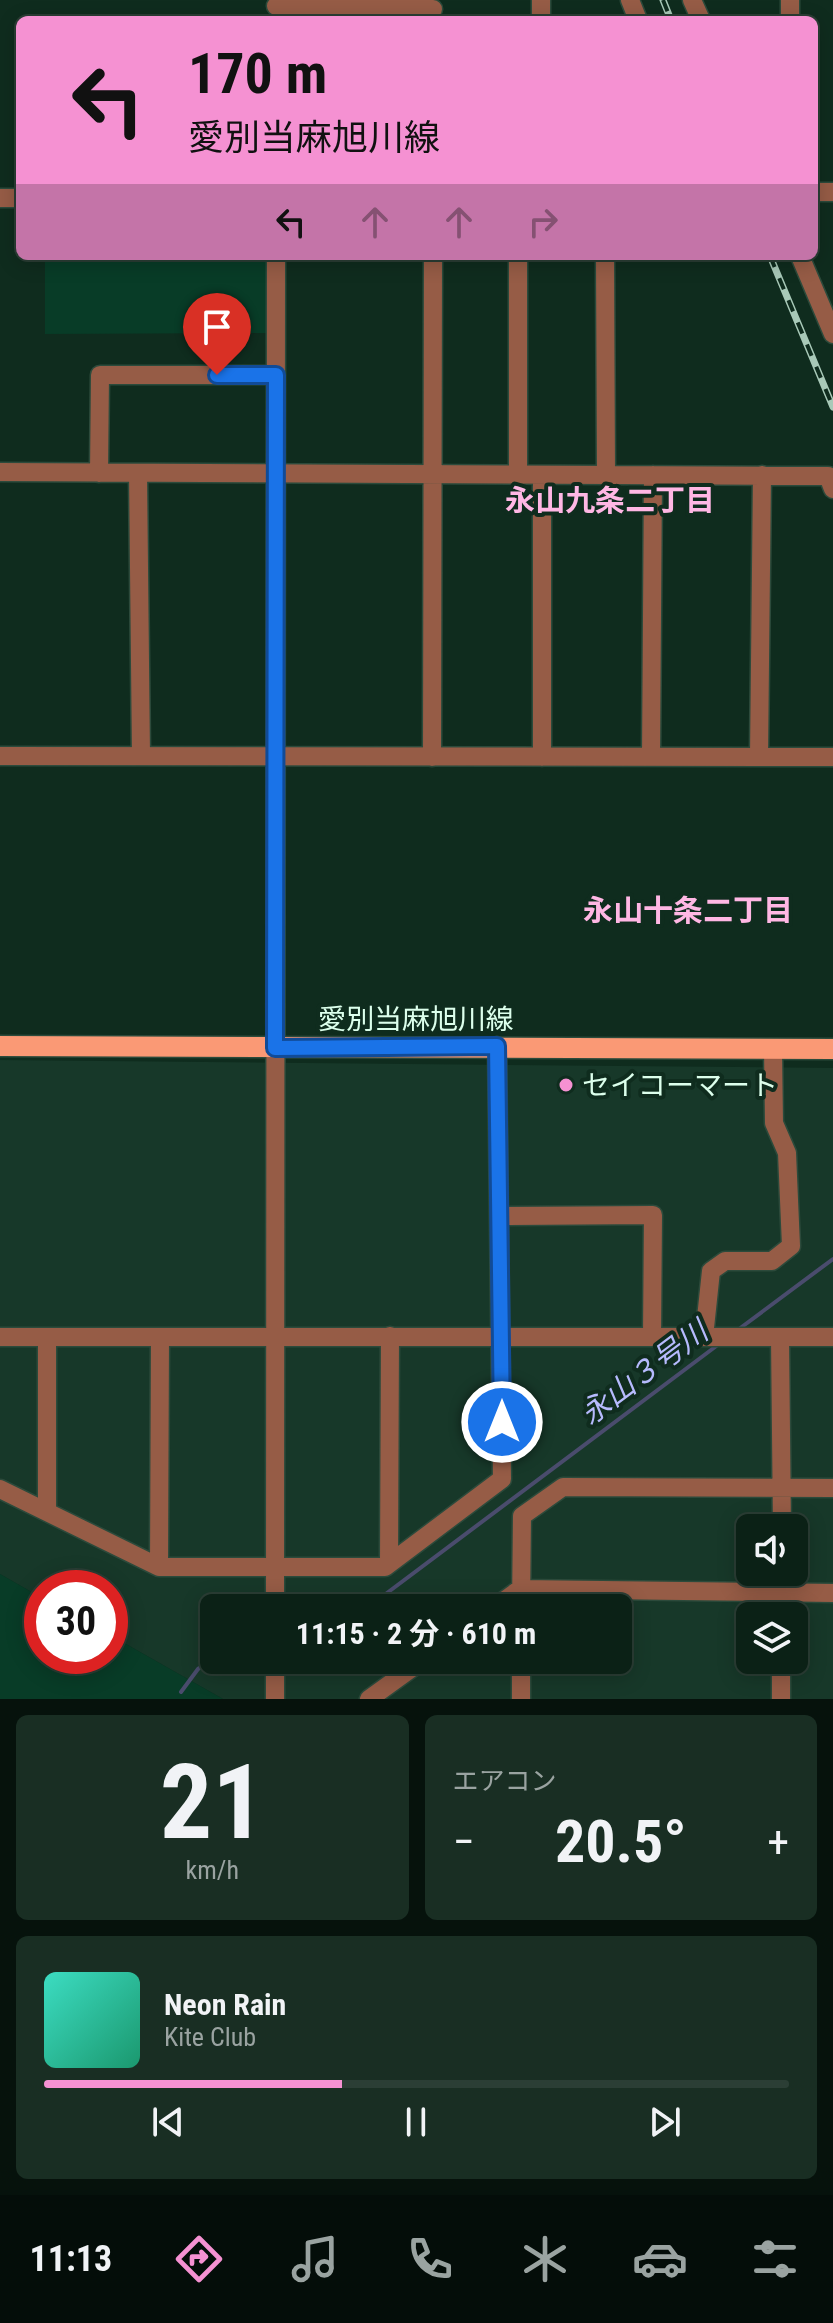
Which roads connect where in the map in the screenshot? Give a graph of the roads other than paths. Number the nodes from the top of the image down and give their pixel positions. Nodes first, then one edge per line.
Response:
1 (276, 9) edge
2 (433, 10) edge
3 (276, 260) edge
4 (433, 260) edge
5 (518, 260) edge
6 (605, 260) edge
7 (803, 260) edge
8 (824, 290) edge
9 (833, 334) edge
10 (276, 375) junction
11 (0, 472) edge
12 (99, 473) junction
13 (138, 473) junction
14 (276, 474) junction
15 (433, 475) junction
16 (518, 475) junction
17 (542, 475) junction
18 (606, 475) junction
19 (653, 475) junction
20 (762, 475) junction
21 (833, 489) edge
22 (0, 756) edge
23 (141, 756) junction
24 (275, 757) junction
25 (432, 757) junction
26 (542, 757) junction
27 (651, 757) junction
28 (759, 757) junction
29 (833, 757) edge
30 (0, 1046) edge
31 (497, 1046) junction
32 (275, 1048) junction
33 (773, 1049) junction
34 (833, 1049) edge
35 (499, 1216) junction
36 (275, 1336) junction
37 (390, 1336) junction
38 (652, 1336) junction
39 (0, 1337) edge
40 (47, 1337) junction
41 (160, 1337) junction
42 (501, 1337) junction
43 (708, 1337) junction
44 (780, 1337) junction
45 (833, 1337) edge
46 (833, 1488) edge
47 (0, 1489) edge
48 (782, 1489) junction
49 (47, 1512) junction
50 (782, 1514) edge
51 (389, 1563) junction
52 (159, 1567) junction
53 (275, 1568) junction
54 (781, 1586) edge
55 (781, 1593) junction
56 (833, 1593) edge
57 (275, 1594) edge
58 (520, 1594) edge
59 (632, 1596) edge
60 (781, 1602) edge
61 (275, 1674) edge
62 (404, 1674) edge
63 (521, 1674) edge
64 (781, 1674) edge
65 (275, 1699) edge
66 (369, 1699) edge
67 (521, 1699) edge
68 (781, 1699) edge

1 - 2 street
3 - 10 street
4 - 15 street
5 - 16 street
6 - 18 street
7 - 8 street
8 - 9 street
10 - 12 street
10 - 14 street
11 - 12 street
12 - 13 street
13 - 14 street
13 - 23 street
14 - 15 street
14 - 24 street
15 - 16 street
15 - 25 street
16 - 17 street
17 - 18 street
17 - 26 street
18 - 19 street
19 - 20 street
19 - 27 street
20 - 21 street
20 - 28 street
22 - 23 street
23 - 24 street
24 - 25 street
24 - 32 street
25 - 26 street
26 - 27 street
27 - 28 street
28 - 29 street
30 - 32 main road, 愛別当麻旭川線
31 - 32 main road, 愛別当麻旭川線
31 - 33 main road, 愛別当麻旭川線
31 - 35 street
32 - 36 street
33 - 34 main road, 愛別当麻旭川線
33 - 43 street
35 - 38 street
35 - 42 street
36 - 37 street
36 - 41 street
36 - 53 street
37 - 42 street
37 - 51 street
38 - 42 street
38 - 43 street
39 - 40 street
40 - 41 street
40 - 49 street
41 - 52 street
42 - 51 street
43 - 44 street
44 - 45 street
44 - 48 street
46 - 48 street
47 - 49 street
48 - 50 street
48 - 58 street
49 - 52 street
51 - 53 street
52 - 53 street
53 - 57 street
54 - 55 street
55 - 56 street
55 - 59 street
55 - 60 street
61 - 65 street
62 - 66 street
63 - 67 street
64 - 68 street

